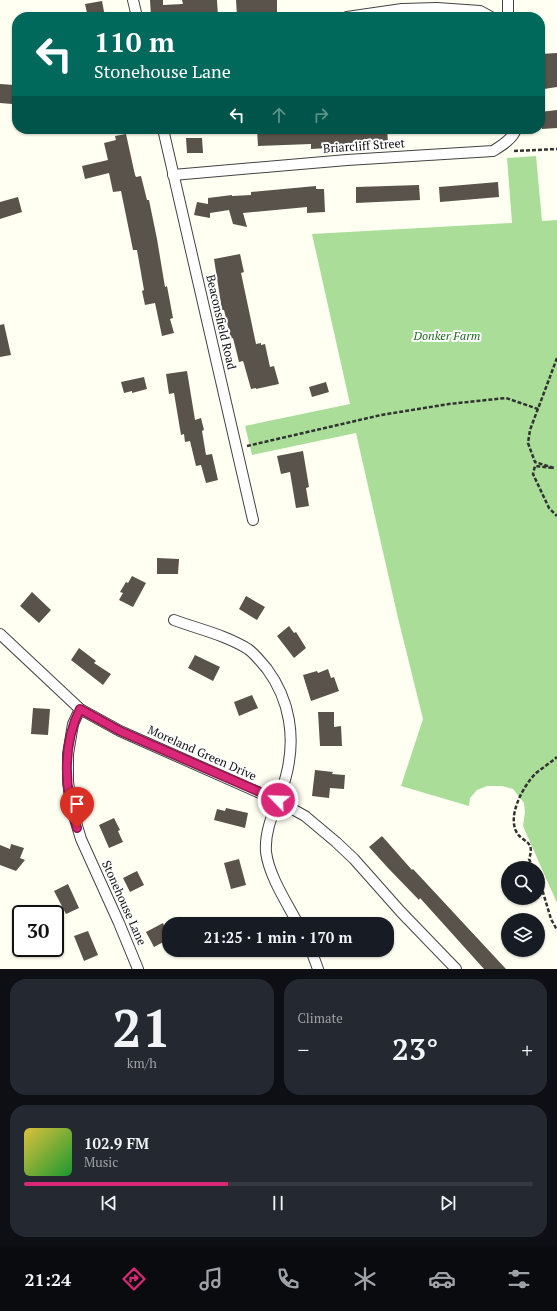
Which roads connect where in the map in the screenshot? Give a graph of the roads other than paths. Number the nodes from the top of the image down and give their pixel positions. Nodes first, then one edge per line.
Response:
1 (133, 0) edge
2 (508, 0) edge
3 (136, 12) edge
4 (381, 12) edge
5 (482, 12) edge
6 (508, 12) edge
7 (164, 134) edge
8 (514, 134) edge
9 (173, 175) junction
10 (253, 520) dead end
11 (174, 620) dead end
12 (0, 634) edge
13 (80, 709) junction
14 (278, 800) junction
15 (294, 917) edge
16 (314, 957) edge
17 (138, 969) edge
18 (318, 969) edge
19 (456, 969) edge

1 - 3 street
2 - 6 street
4 - 5 street
7 - 9 street, Beaconsfield Road
8 - 9 street, Briarcliff Street
9 - 10 street, Beaconsfield Road
11 - 14 street
12 - 13 street, Moreland Green Drive
13 - 14 street, Moreland Green Drive
13 - 17 street, Stonehouse Lane
14 - 15 street
14 - 19 street, Moreland Green Drive
16 - 18 street

